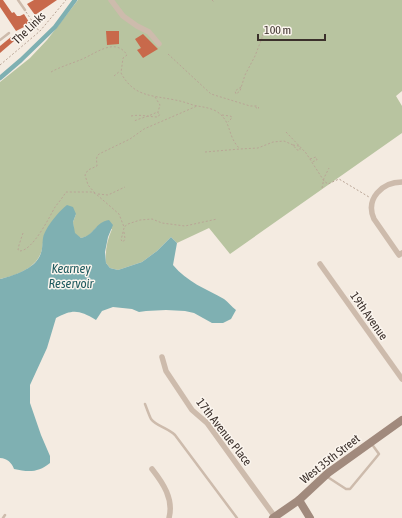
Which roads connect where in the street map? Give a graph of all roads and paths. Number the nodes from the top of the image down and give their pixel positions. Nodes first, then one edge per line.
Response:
1 (18, 0) edge
2 (66, 0) edge
3 (111, 0) edge
4 (25, 10) joint
5 (39, 32) junction
6 (9, 33) dead end
7 (262, 38) dead end
8 (0, 40) edge
9 (159, 44) dead end
10 (168, 54) dead end
11 (0, 65) edge
12 (121, 71) junction
13 (51, 72) dead end
14 (114, 76) dead end
15 (241, 87) dead end
16 (154, 97) junction
17 (198, 106) junction
18 (254, 106) dead end
19 (157, 112) junction
20 (222, 115) junction
21 (131, 116) dead end
22 (147, 116) junction
23 (134, 121) dead end
24 (227, 122) junction
25 (286, 132) dead end
26 (293, 144) junction
27 (301, 147) junction
28 (240, 149) junction
29 (205, 152) dead end
30 (310, 159) junction
31 (312, 162) junction
32 (329, 168) dead end
33 (324, 181) junction
34 (402, 182) edge
35 (125, 187) dead end
36 (322, 188) dead end
37 (96, 194) junction
38 (369, 197) dead end
39 (217, 219) dead end
40 (124, 227) junction
41 (124, 232) dead end
42 (23, 233) dead end
43 (401, 256) edge
44 (320, 264) dead end
45 (162, 357) dead end
46 (402, 380) edge
47 (145, 404) dead end
48 (402, 420) edge
49 (371, 442) junction
50 (152, 469) dead end
51 (325, 476) junction
52 (299, 500) junction
53 (274, 517) edge
54 (169, 518) edge
55 (237, 518) edge
56 (310, 518) edge

1 - 4 lane
2 - 5 path, The Links
3 - 9 street
4 - 5 path
5 - 11 path, The Links
6 - 8 lane
7 - 15 path
10 - 18 path
12 - 13 path
12 - 14 path
12 - 16 path
16 - 17 path
16 - 19 path
17 - 20 path
17 - 37 path
19 - 22 path
19 - 22 path
20 - 24 path
20 - 24 path
21 - 22 path
22 - 23 path
24 - 28 path
25 - 27 path
26 - 27 path
26 - 27 path
26 - 28 path
27 - 30 path
28 - 29 path
30 - 31 path
30 - 31 path
31 - 33 path
32 - 33 path
33 - 36 path
33 - 38 path
34 - 43 street
35 - 37 path
37 - 40 path
37 - 42 path
39 - 40 path
40 - 41 path
44 - 46 street, 19th Avenue
45 - 53 street, 17th Avenue Place
47 - 55 lane
48 - 49 street, West 35th Street
49 - 51 street, West 35th Street
49 - 51 lane
50 - 54 street
51 - 52 street, West 35th Street
52 - 53 street, West 35th Street
52 - 56 street

